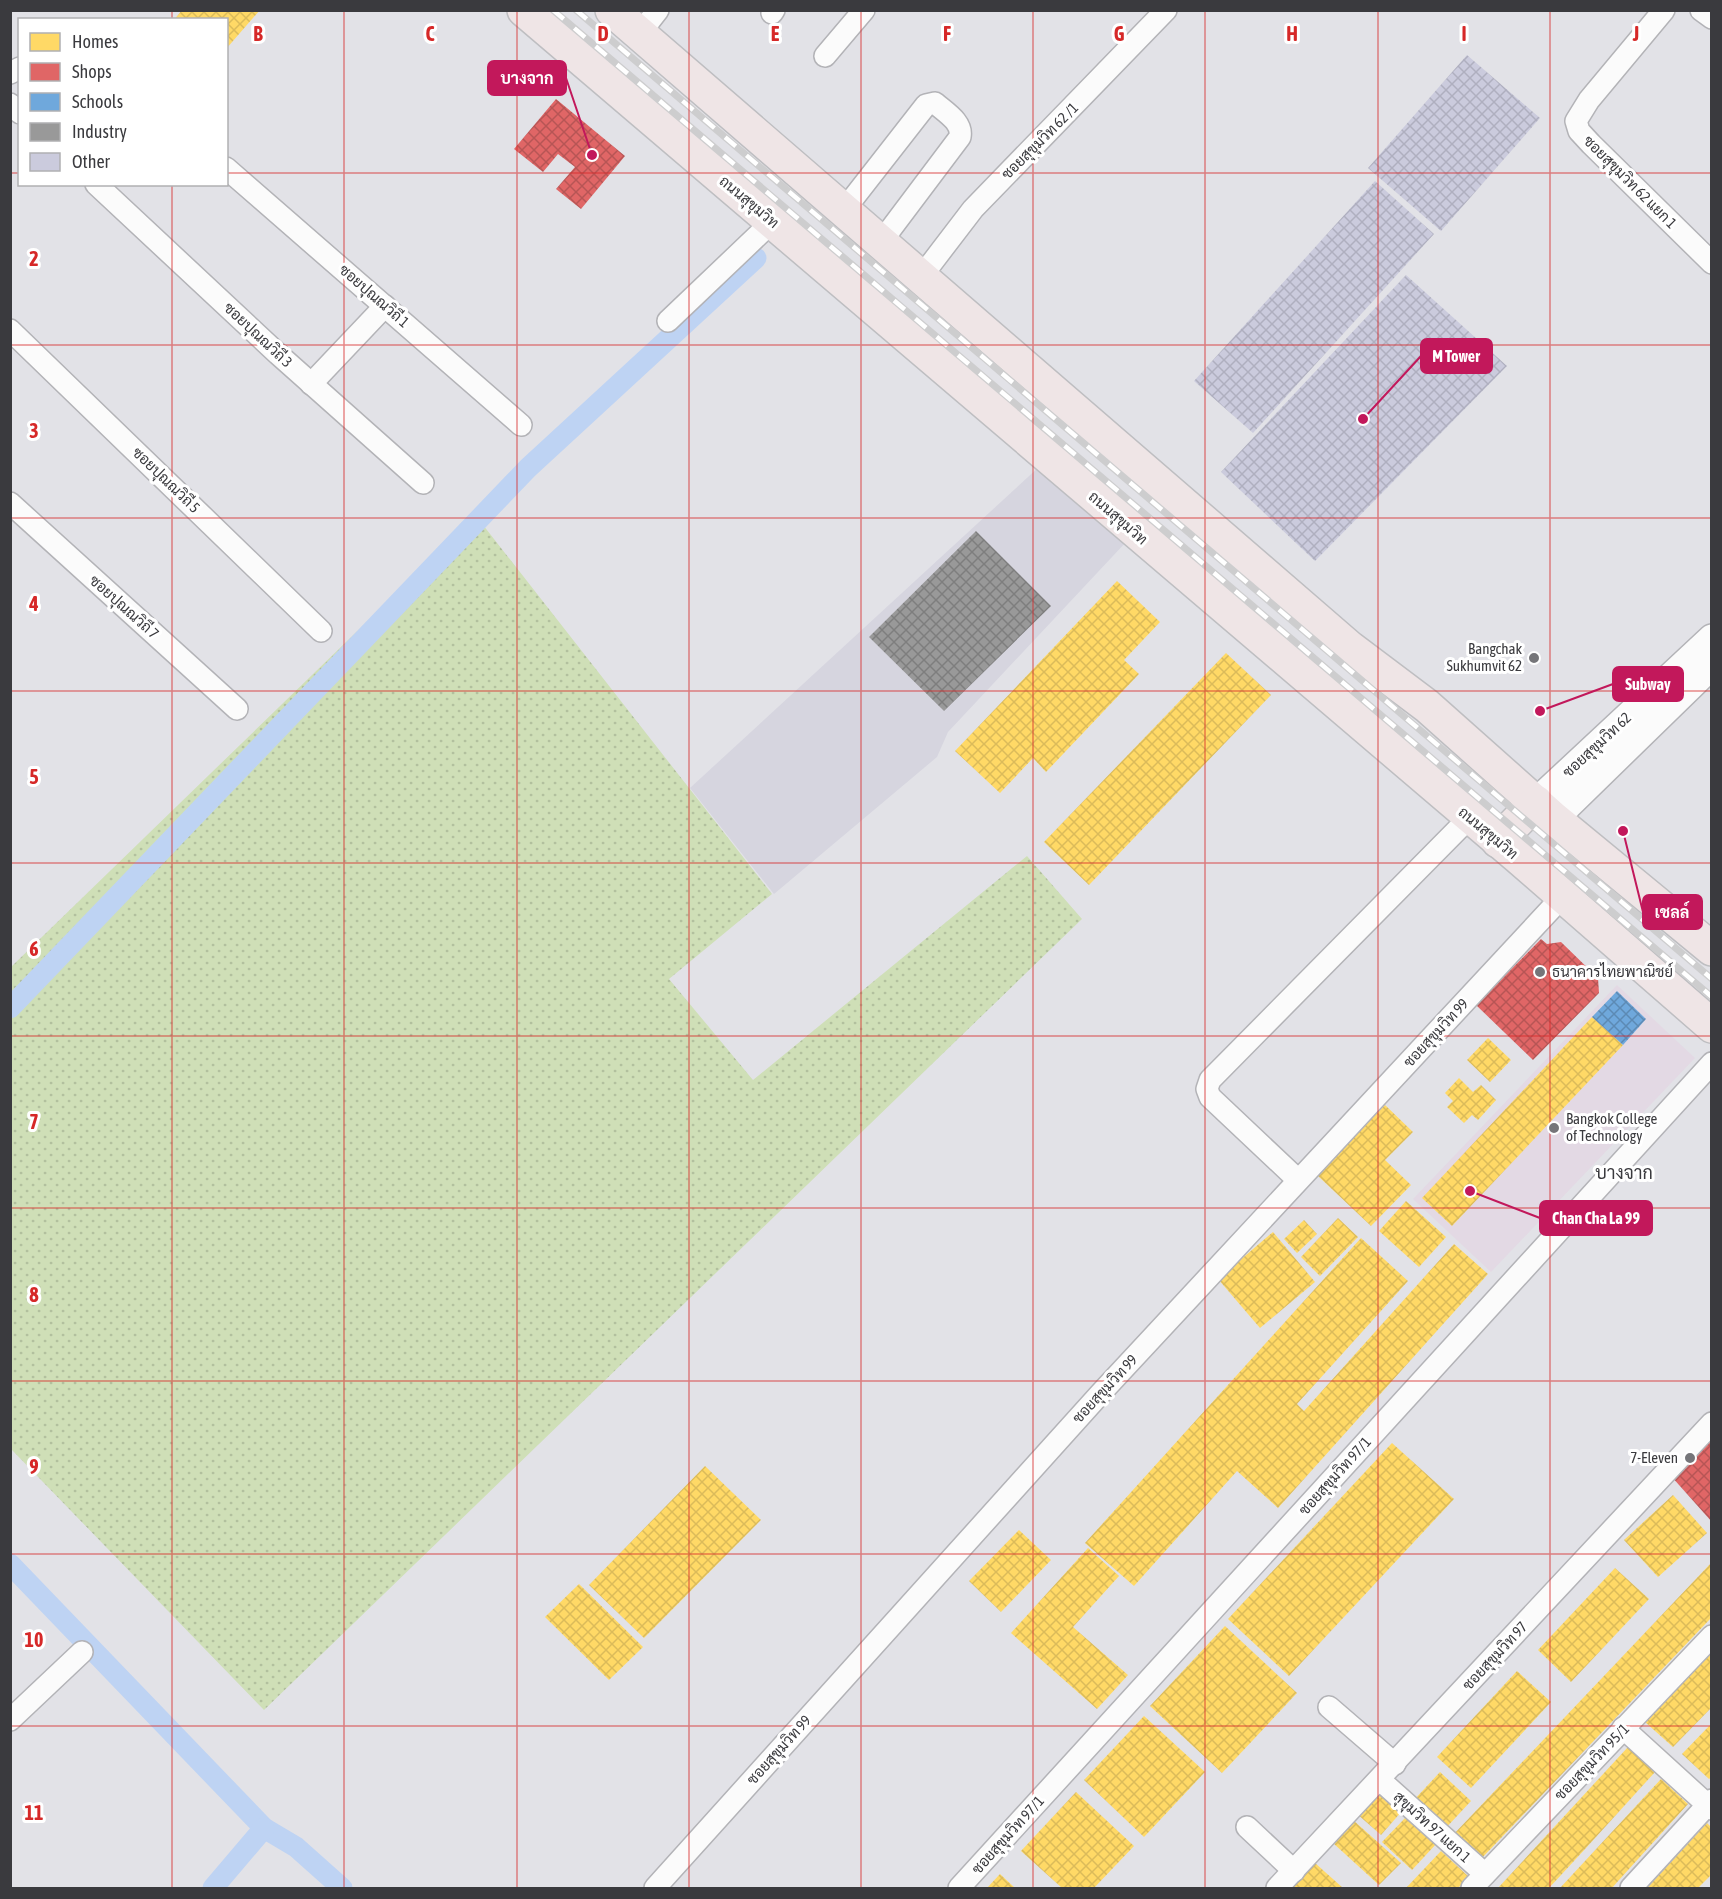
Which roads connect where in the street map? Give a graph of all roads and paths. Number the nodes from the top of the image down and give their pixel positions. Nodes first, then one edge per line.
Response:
1 (612, 10) edge
2 (864, 10) edge
3 (1166, 10) edge
4 (1664, 10) edge
5 (1701, 10) edge
6 (539, 15) edge
7 (1712, 18) edge
8 (649, 22) edge
9 (825, 56) dead end
10 (228, 170) edge
11 (98, 186) edge
12 (844, 210) junction
13 (772, 222) junction
14 (881, 242) junction
15 (1712, 263) edge
16 (921, 277) junction
17 (385, 306) junction
18 (668, 321) dead end
19 (10, 330) edge
20 (311, 384) junction
21 (521, 425) dead end
22 (423, 483) dead end
23 (10, 503) edge
24 (321, 631) dead end
25 (1712, 638) edge
26 (1712, 665) edge
27 (237, 709) dead end
28 (1545, 810) junction
29 (1470, 817) junction
30 (1508, 849) junction
31 (1563, 896) junction
32 (1712, 949) edge
33 (1712, 1026) edge
34 (1712, 1063) edge
35 (1298, 1180) junction
36 (1712, 1423) edge
37 (1712, 1636) edge
38 (82, 1652) dead end
39 (1329, 1707) dead end
40 (10, 1720) edge
41 (1623, 1728) junction
42 (1395, 1764) junction
43 (1380, 1780) junction
44 (1710, 1804) edge
45 (1247, 1827) dead end
46 (1294, 1871) junction
47 (1479, 1881) edge
48 (655, 1888) edge
49 (959, 1888) edge
50 (1277, 1888) edge
51 (1631, 1888) edge

1 - 8 main road
2 - 9 street
3 - 16 street, ซอยสุขุมวิท 62 /1
4 - 15 street, ซอยสุขุมวิท 62 แยก 1
5 - 7 street
6 - 13 main road, ถนนสุขุมวิท
8 - 12 main road
10 - 17 street, ซอยปุณณวิถี 1
11 - 20 street, ซอยปุณณวิถี 3
12 - 14 main road
12 - 14 street
13 - 18 street
13 - 29 main road, ถนนสุขุมวิท
14 - 16 main road
16 - 28 main road
17 - 20 street
17 - 21 street, ซอยปุณณวิถี 1
19 - 24 street, ซอยปุณณวิถี 5
20 - 22 street, ซอยปุณณวิถี 3
23 - 27 street, ซอยปุณณวิถี 7
25 - 28 street, ซอยสุขุมวิท 62
26 - 28 street, ซอยสุขุมวิท 62
28 - 30 main road
28 - 32 main road
29 - 30 main road, ถนนสุขุมวิท
29 - 35 street
30 - 31 main road, ถนนสุขุมวิท
31 - 33 main road, ถนนสุขุมวิท
31 - 35 street, ซอยสุขุมวิท 99
34 - 49 street, ซอยสุขุมวิท 97/1
35 - 48 street, ซอยสุขุมวิท 99
36 - 42 street, ซอยสุขุมวิท 97
37 - 41 street, ซอยสุขุมวิท 95/1
38 - 40 street
39 - 42 street
41 - 44 street
41 - 47 street, ซอยสุขุมวิท 95/1
42 - 43 street, ซอยสุขุมวิท 97
43 - 46 street, ซอยสุขุมวิท 97
43 - 47 street, สุขุมวิท 97 แยก 1
44 - 51 street
45 - 46 street
46 - 50 street, ซอยสุขุมวิท 97

